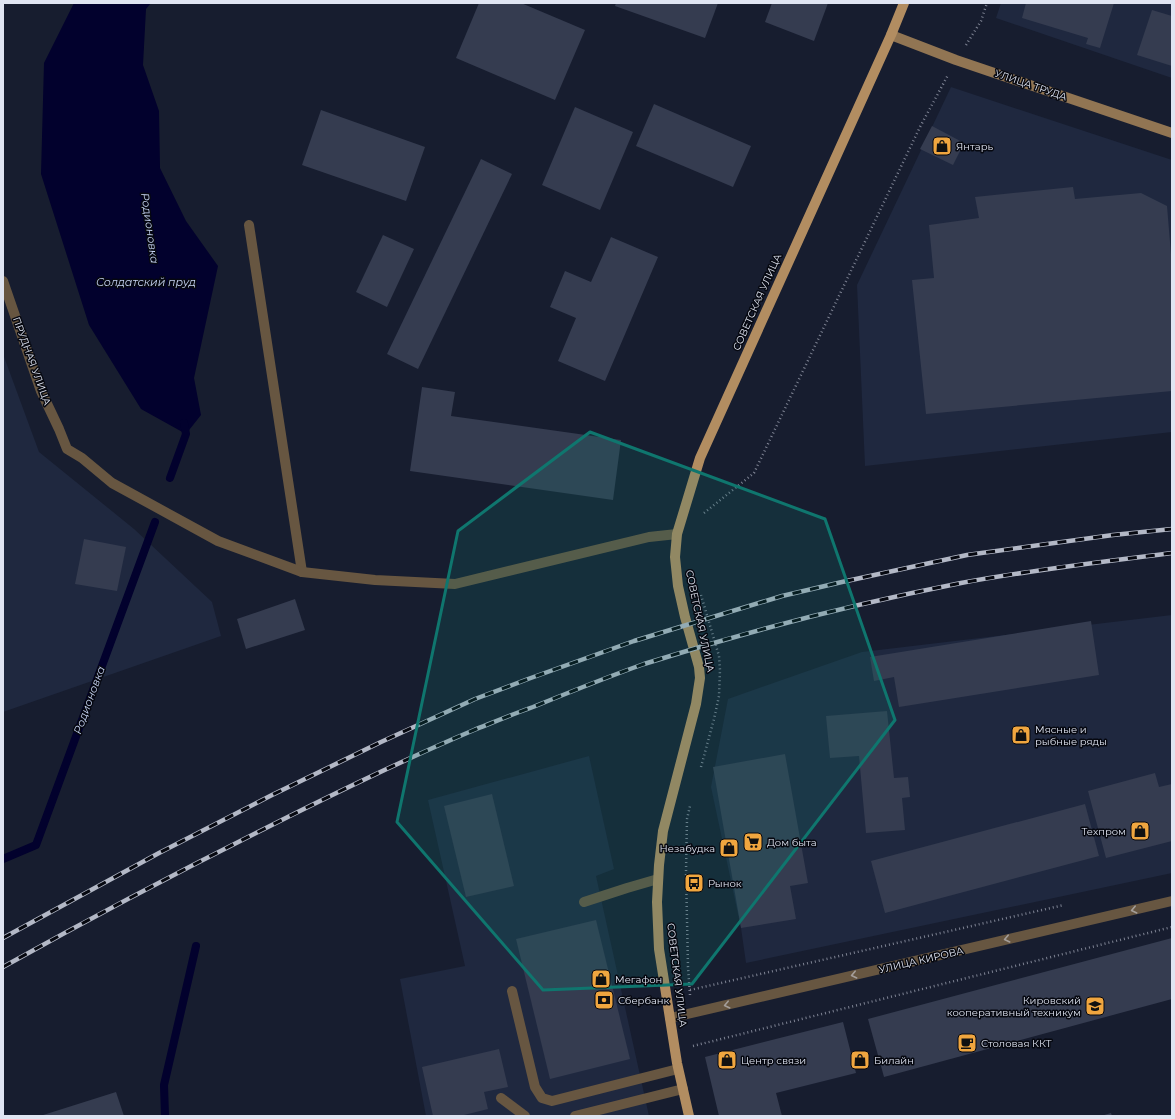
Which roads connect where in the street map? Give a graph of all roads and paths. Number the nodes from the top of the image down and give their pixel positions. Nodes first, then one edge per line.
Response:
1 (904, 3) edge
2 (987, 3) edge
3 (891, 35) junction
4 (956, 60) junction
5 (1172, 133) edge
6 (248, 225) dead end
7 (3, 280) edge
8 (700, 516) dead end
9 (677, 534) junction
10 (302, 572) junction
11 (700, 593) dead end
12 (700, 767) dead end
13 (692, 800) dead end
14 (658, 880) junction
15 (1172, 901) edge
16 (584, 902) dead end
17 (1071, 904) dead end
18 (1172, 927) edge
19 (690, 990) junction
20 (512, 992) dead end
21 (690, 1013) junction
22 (670, 1018) junction
23 (694, 1052) dead end
24 (678, 1069) junction
25 (683, 1089) junction
26 (501, 1098) dead end
27 (525, 1116) edge
28 (575, 1116) edge
29 (689, 1116) edge

1 - 3 main road, СОВЕТСКАЯ УЛИЦА
2 - 4 path
3 - 4 street, УЛИЦА ТРУДА
3 - 9 main road, СОВЕТСКАЯ УЛИЦА
4 - 5 street, УЛИЦА ТРУДА
4 - 8 path
6 - 10 street
7 - 10 street, ПРУДНАЯ УЛИЦА
9 - 10 street, ПРУДНАЯ УЛИЦА
9 - 14 main road, СОВЕТСКАЯ УЛИЦА
11 - 12 path
13 - 19 path
14 - 16 street
14 - 22 main road, СОВЕТСКАЯ УЛИЦА
15 -> 21 street, УЛИЦА КИРОВА
17 - 19 path
18 - 23 path
19 - 21 path
20 - 24 street
21 - 22 street, УЛИЦА КИРОВА
22 - 24 main road, СОВЕТСКАЯ УЛИЦА
24 - 25 main road, СОВЕТСКАЯ УЛИЦА
25 - 28 street
25 - 29 main road, СОВЕТСКАЯ УЛИЦА
26 - 27 street

